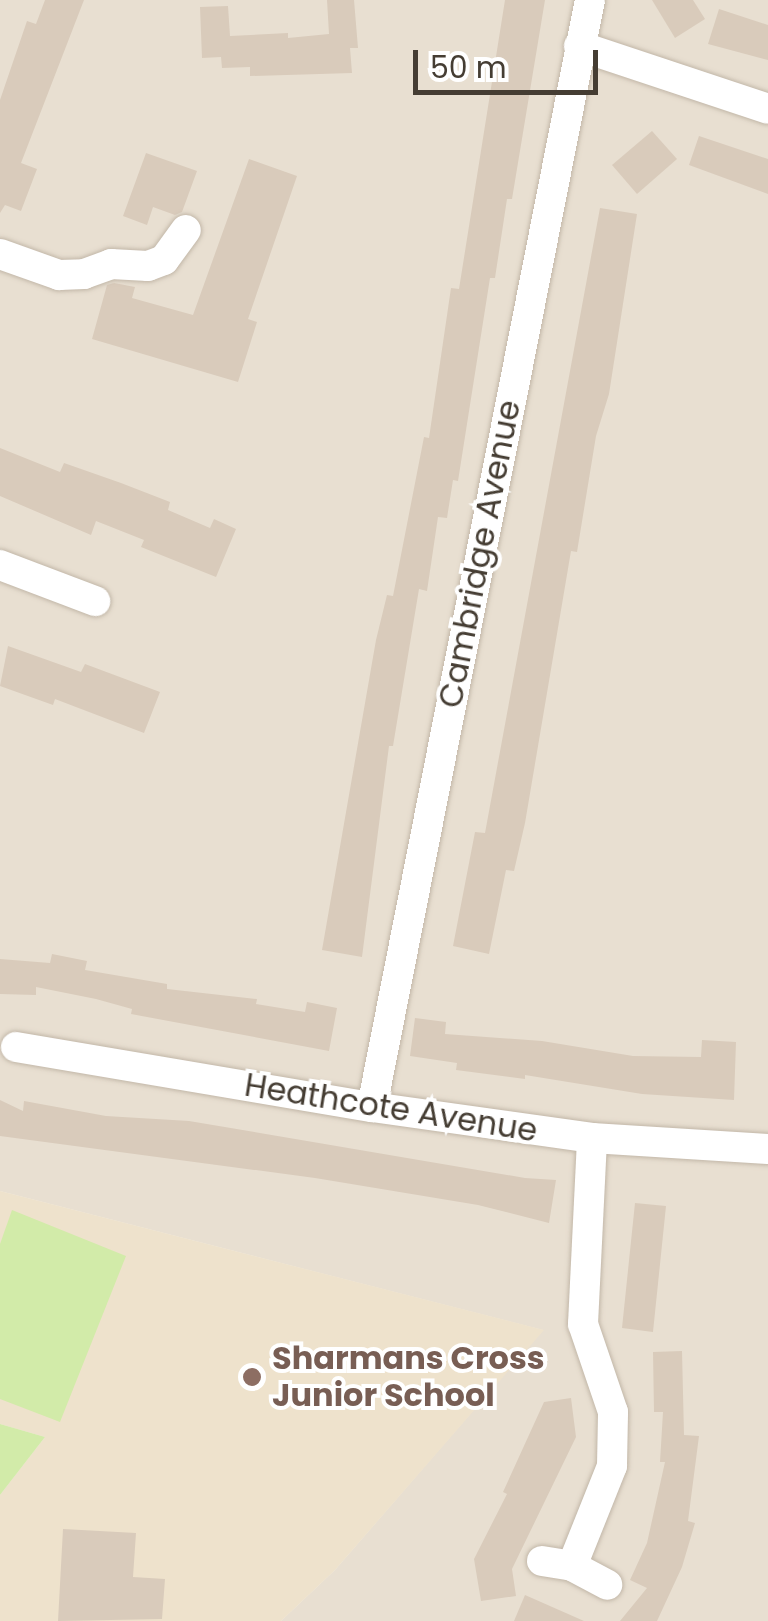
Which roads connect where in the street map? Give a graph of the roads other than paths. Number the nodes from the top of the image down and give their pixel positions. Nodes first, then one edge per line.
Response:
1 (590, 0) edge
2 (579, 46) junction
3 (768, 110) edge
4 (186, 230) dead end
5 (0, 254) edge
6 (0, 565) edge
7 (96, 601) dead end
8 (16, 1046) dead end
9 (372, 1108) junction
10 (592, 1138) junction
11 (768, 1150) edge
12 (607, 1585) dead end

1 - 2 street, Cambridge Avenue
2 - 3 street
2 - 9 street, Cambridge Avenue
4 - 5 street
6 - 7 street
8 - 9 street, Heathcote Avenue
9 - 10 street, Heathcote Avenue
10 - 11 street, Heathcote Avenue
10 - 12 street

